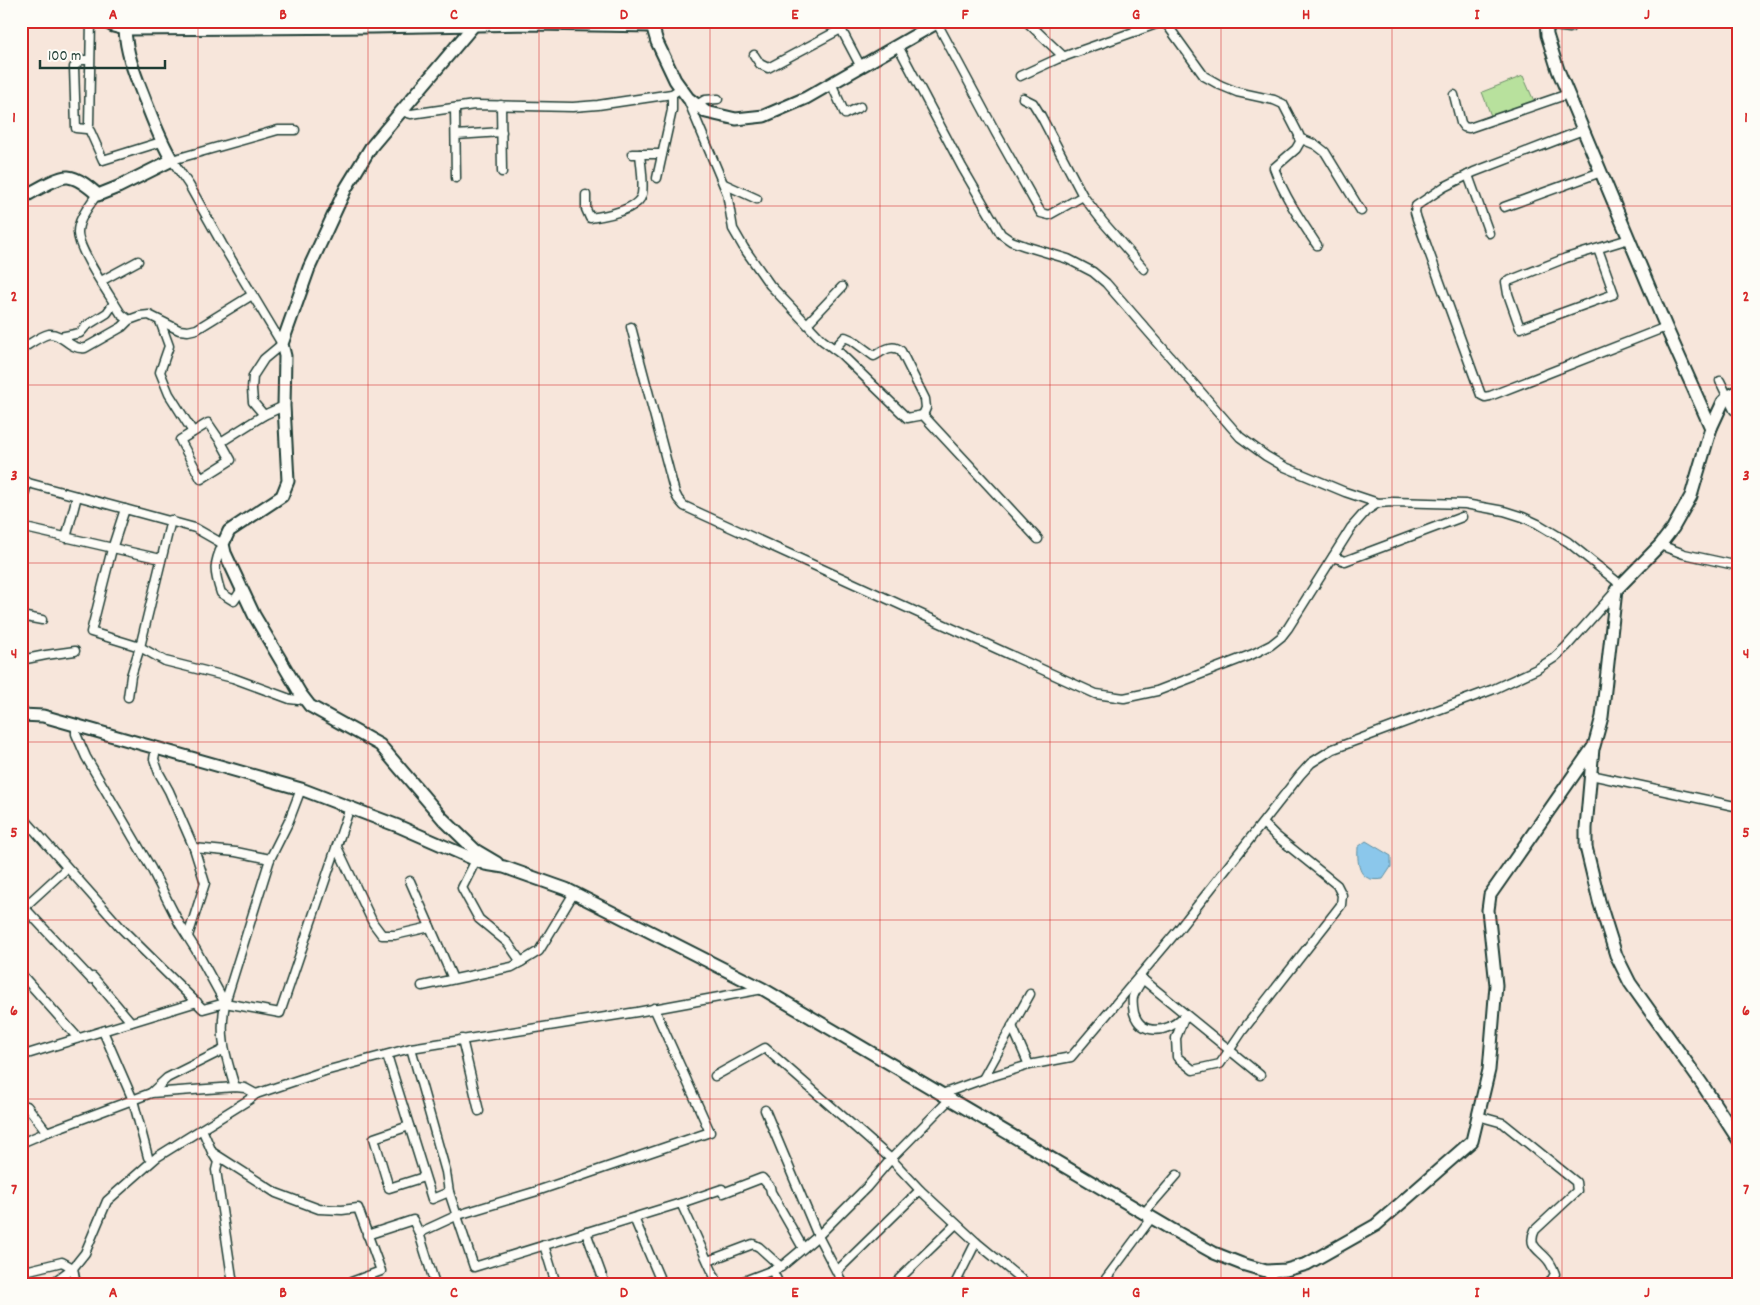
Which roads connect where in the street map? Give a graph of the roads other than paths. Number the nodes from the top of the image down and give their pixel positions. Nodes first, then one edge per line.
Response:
1 (91, 21) edge
2 (104, 21) edge
3 (848, 21) edge
4 (1026, 21) edge
5 (1132, 21) edge
6 (676, 22) edge
7 (939, 22) edge
8 (652, 23) edge
9 (1546, 23) edge
10 (474, 25) junction
11 (1570, 28) dead end
12 (125, 29) junction
13 (841, 29) junction
14 (1137, 31) junction
15 (898, 46) junction
16 (754, 55) dead end
17 (1064, 57) junction
18 (89, 60) junction
19 (860, 67) junction
20 (1020, 76) dead end
21 (832, 83) junction
22 (676, 91) junction
23 (1568, 94) junction
24 (1454, 95) dead end
25 (1024, 98) dead end
26 (718, 99) dead end
27 (692, 101) junction
28 (501, 105) junction
29 (860, 107) dead end
30 (455, 108) junction
31 (400, 111) junction
32 (295, 130) dead end
33 (1583, 130) junction
34 (90, 131) dead end
35 (502, 132) junction
36 (456, 135) junction
37 (1300, 138) junction
38 (161, 142) junction
39 (662, 154) junction
40 (172, 160) junction
41 (502, 172) dead end
42 (1601, 172) junction
43 (1468, 175) junction
44 (456, 178) dead end
45 (657, 178) dead end
46 (724, 184) junction
47 (97, 194) junction
48 (586, 195) dead end
49 (1083, 196) junction
50 (21, 198) edge
51 (757, 199) dead end
52 (1504, 208) dead end
53 (1361, 211) dead end
54 (1489, 233) dead end
55 (1629, 239) junction
56 (1317, 245) dead end
57 (1598, 249) junction
58 (138, 262) dead end
59 (1144, 269) dead end
60 (101, 281) junction
61 (842, 287) dead end
62 (252, 295) junction
63 (114, 303) junction
64 (129, 320) junction
65 (160, 321) junction
66 (807, 324) junction
67 (631, 327) dead end
68 (1666, 327) junction
69 (60, 337) junction
70 (282, 344) junction
71 (21, 349) edge
72 (834, 349) junction
73 (1720, 381) dead end
74 (1734, 393) edge
75 (284, 406) junction
76 (1734, 410) dead end
77 (264, 415) junction
78 (923, 416) junction
79 (1711, 428) junction
80 (193, 432) junction
81 (221, 442) junction
82 (24, 481) edge
83 (77, 496) junction
84 (1378, 503) junction
85 (21, 509) edge
86 (125, 509) junction
87 (1462, 518) dead end
88 (171, 520) junction
89 (21, 527) edge
90 (66, 538) junction
91 (1038, 539) dead end
92 (223, 544) junction
93 (1660, 545) junction
94 (112, 549) junction
95 (1333, 557) junction
96 (161, 559) junction
97 (1739, 566) edge
98 (1618, 588) junction
99 (244, 595) junction
100 (21, 616) edge
101 (42, 620) dead end
102 (140, 647) junction
103 (76, 651) dead end
104 (21, 660) edge
105 (128, 697) dead end
106 (298, 700) dead end
107 (21, 715) edge
108 (76, 725) junction
109 (1594, 746) junction
110 (156, 748) junction
111 (1591, 775) junction
112 (301, 789) junction
113 (1739, 807) edge
114 (350, 808) junction
115 (21, 815) edge
116 (1263, 823) junction
117 (337, 847) junction
118 (194, 848) junction
119 (270, 859) junction
120 (476, 860) junction
121 (504, 867) junction
122 (67, 868) junction
123 (410, 881) dead end
124 (574, 893) junction
125 (22, 907) edge
126 (430, 927) junction
127 (188, 936) junction
128 (521, 962) junction
129 (21, 974) edge
130 (1141, 978) junction
131 (453, 979) junction
132 (422, 986) dead end
133 (763, 989) junction
134 (1030, 994) dead end
135 (196, 1002) junction
136 (225, 1002) junction
137 (654, 1008) junction
138 (1185, 1015) junction
139 (131, 1022) junction
140 (1012, 1026) junction
141 (103, 1031) junction
142 (78, 1038) junction
143 (462, 1039) junction
144 (411, 1048) junction
145 (223, 1050) junction
146 (1228, 1050) junction
147 (21, 1054) edge
148 (387, 1055) junction
149 (1029, 1065) junction
150 (1260, 1075) dead end
151 (715, 1076) dead end
152 (983, 1079) junction
153 (235, 1086) junction
154 (150, 1093) junction
155 (256, 1094) junction
156 (946, 1097) junction
157 (133, 1100) junction
158 (21, 1106) edge
159 (765, 1110) dead end
160 (479, 1111) dead end
161 (1478, 1116) junction
162 (409, 1126) junction
163 (202, 1129) junction
164 (47, 1132) junction
165 (1739, 1141) edge
166 (21, 1143) edge
167 (212, 1152) junction
168 (148, 1157) dead end
169 (891, 1159) junction
170 (1177, 1175) dead end
171 (424, 1177) junction
172 (920, 1190) junction
173 (449, 1192) junction
174 (681, 1203) junction
175 (458, 1215) junction
176 (1148, 1215) junction
177 (634, 1218) junction
178 (956, 1224) junction
179 (586, 1232) junction
180 (419, 1233) junction
181 (367, 1235) junction
182 (818, 1236) junction
183 (976, 1242) junction
184 (544, 1245) junction
185 (803, 1248) junction
186 (708, 1261) junction
187 (781, 1267) junction
188 (73, 1268) junction
189 (772, 1270) junction
190 (837, 1271) junction
191 (1266, 1271) junction
192 (21, 1272) edge
193 (1018, 1280) edge
194 (51, 1284) edge
195 (76, 1284) edge
196 (233, 1284) edge
197 (346, 1284) edge
198 (435, 1284) edge
199 (556, 1284) edge
200 (605, 1284) edge
201 (662, 1284) edge
202 (718, 1284) edge
203 (736, 1284) edge
204 (779, 1284) edge
205 (844, 1284) edge
206 (894, 1284) edge
207 (955, 1284) edge
208 (1027, 1284) edge
209 (1102, 1284) edge
210 (1276, 1284) edge
211 (1550, 1284) edge

1 - 18 street
2 - 12 street
3 - 13 street
4 - 17 street
5 - 14 street
6 - 8 street
7 - 15 street
7 - 49 street
8 - 10 street
8 - 22 street
9 - 11 street
9 - 23 street
10 - 12 street
10 - 31 street
12 - 38 street
13 - 16 street
13 - 19 street
14 - 17 street
14 - 37 street
15 - 19 street
15 - 84 street
17 - 20 street
18 - 18 street
19 - 21 street
21 - 27 street
21 - 29 street
22 - 27 street
22 - 28 street
22 - 39 street
23 - 24 street
23 - 33 street
25 - 49 street
26 - 27 street
27 - 46 street
28 - 30 street
28 - 35 street
30 - 31 street
30 - 36 street
31 - 70 street
32 - 40 street
33 - 42 street
33 - 43 street
34 - 38 street
35 - 36 street
35 - 41 street
36 - 44 street
37 - 53 street
37 - 56 street
38 - 40 street
39 - 45 street
39 - 48 street
40 - 47 street
40 - 62 street
42 - 52 street
42 - 55 street
43 - 54 street
43 - 68 street
46 - 51 street
46 - 66 street
47 - 50 street
47 - 60 street
49 - 59 street
55 - 57 street
55 - 68 street
57 - 57 street
58 - 60 street
60 - 63 street
61 - 66 street
62 - 65 street
62 - 70 street
63 - 64 street
63 - 69 street
64 - 65 street
64 - 69 street
65 - 80 street
66 - 72 street
67 - 95 street
68 - 79 street
69 - 71 street
70 - 75 street
70 - 77 street
72 - 78 street
72 - 78 street
73 - 74 street
74 - 76 street
74 - 79 street
75 - 77 street
75 - 92 street
77 - 81 street
78 - 91 street
79 - 93 street
80 - 81 street
80 - 81 street
82 - 83 street
82 - 85 street
83 - 86 street
83 - 90 street
84 - 95 street
84 - 98 street
86 - 88 street
86 - 94 street
87 - 95 street
88 - 92 street
88 - 96 street
89 - 90 street
90 - 94 street
92 - 99 street
92 - 99 street
93 - 97 street
93 - 98 street
94 - 96 street
94 - 102 street
96 - 102 street
98 - 109 street
98 - 116 street
99 - 121 street
100 - 101 street
102 - 105 street
102 - 106 street
103 - 104 street
107 - 108 street
108 - 110 street
108 - 127 street
109 - 111 street
109 - 161 street
110 - 112 street
110 - 118 street
111 - 113 street
111 - 165 street
112 - 114 street
112 - 119 street
114 - 117 street
114 - 120 street
115 - 122 street
116 - 130 street
116 - 146 street
117 - 126 street
117 - 136 street
118 - 119 street
118 - 127 street
119 - 136 street
120 - 121 street
120 - 128 street
121 - 124 street
122 - 125 street
122 - 135 street
123 - 126 street
124 - 128 street
124 - 133 street
125 - 139 street
126 - 131 street
127 - 136 street
128 - 131 street
129 - 142 street
130 - 138 street
130 - 138 street
130 - 149 street
131 - 132 street
133 - 137 street
133 - 156 street
134 - 140 street
135 - 136 street
135 - 139 street
136 - 145 street
137 - 143 street
137 - 175 street
138 - 146 street
138 - 146 street
139 - 141 street
140 - 149 street
140 - 152 street
141 - 142 street
141 - 157 street
142 - 147 street
143 - 144 street
143 - 160 street
144 - 148 street
144 - 173 street
145 - 153 street
145 - 154 street
146 - 150 street
148 - 155 street
148 - 162 street
149 - 152 street
151 - 169 street
152 - 156 street
153 - 154 street
153 - 155 street
154 - 157 street
155 - 163 street
156 - 169 street
156 - 176 street
157 - 164 street
157 - 168 street
158 - 164 street
159 - 182 street
161 - 191 street
161 - 211 street
162 - 171 street
162 - 171 street
163 - 167 street
163 - 188 street
164 - 166 street
167 - 181 street
167 - 196 street
169 - 172 street
169 - 182 street
170 - 176 street
171 - 173 street
172 - 178 street
172 - 190 street
173 - 175 street
174 - 177 street
174 - 185 street
174 - 186 street
175 - 180 street
175 - 184 street
176 - 191 street
176 - 209 street
177 - 179 street
177 - 201 street
178 - 183 street
178 - 206 street
179 - 184 street
179 - 200 street
180 - 181 street
180 - 198 street
181 - 197 street
182 - 185 street
182 - 190 street
183 - 193 street
183 - 207 street
184 - 199 street
185 - 187 street
186 - 187 street
186 - 202 street
187 - 189 street
188 - 192 street
188 - 194 street
188 - 195 street
189 - 203 street
189 - 204 street
190 - 205 street
191 - 210 street
193 - 208 street

